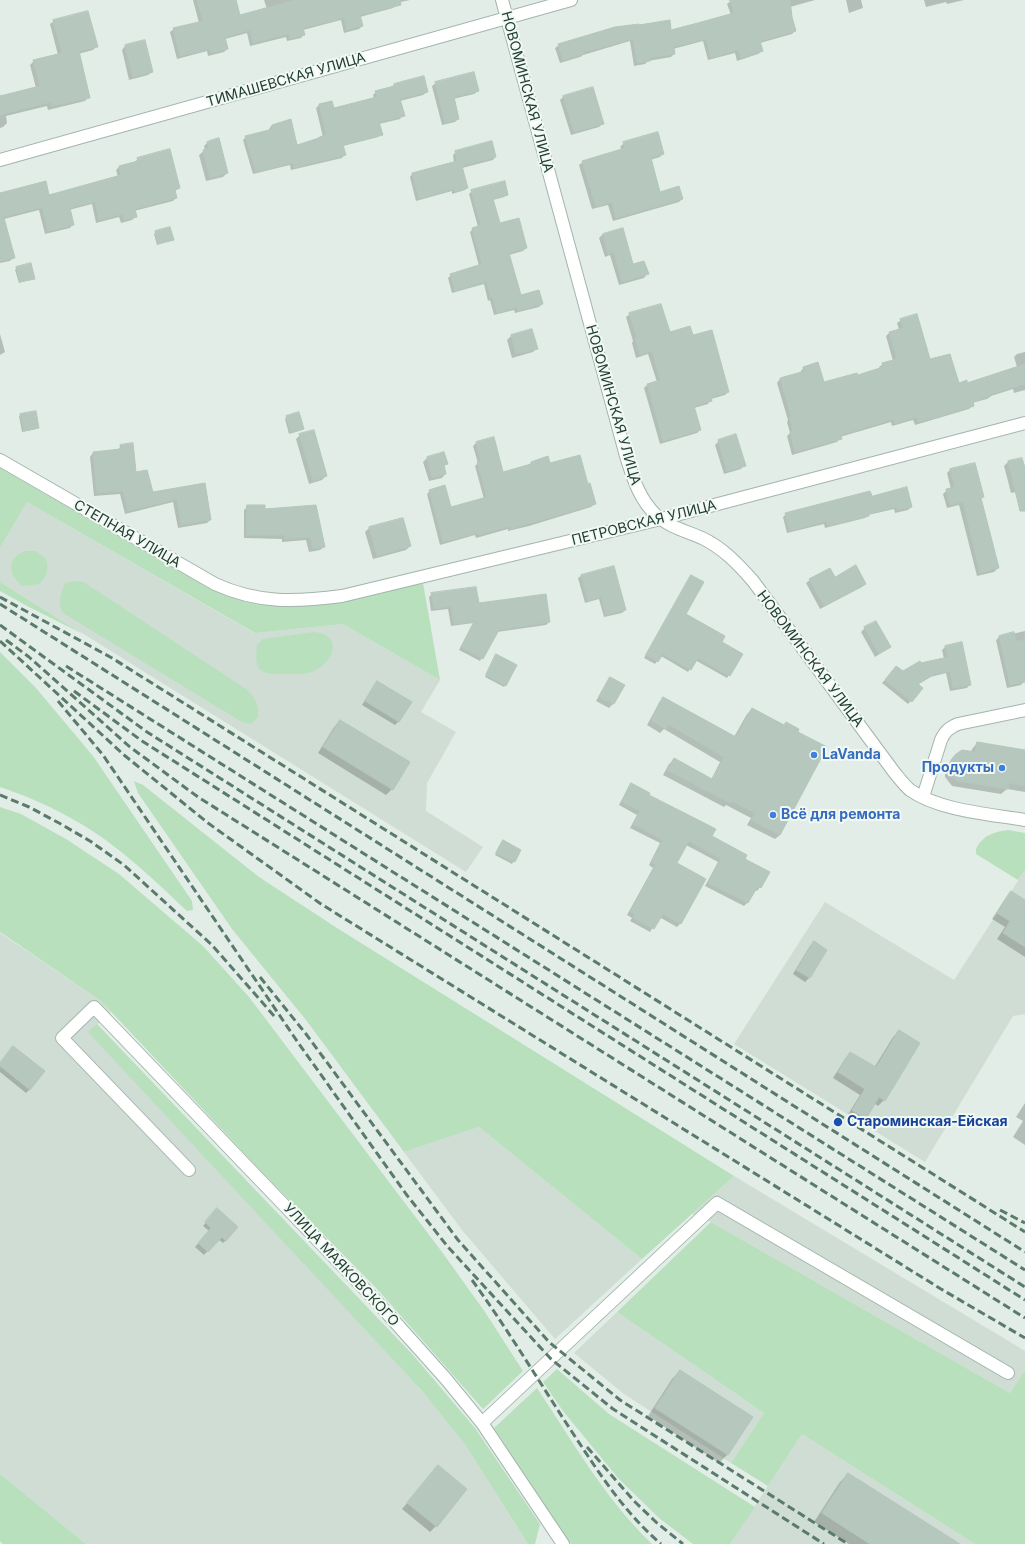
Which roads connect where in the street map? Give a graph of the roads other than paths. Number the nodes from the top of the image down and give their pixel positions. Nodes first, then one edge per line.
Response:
1 (502, 0) edge
2 (571, 0) edge
3 (507, 18) junction
4 (0, 160) edge
5 (1025, 423) edge
6 (0, 460) edge
7 (661, 520) junction
8 (258, 598) joint
9 (1025, 710) edge
10 (923, 797) junction
11 (1025, 820) edge
12 (189, 1170) dead end
13 (1008, 1373) dead end
14 (482, 1423) junction
15 (563, 1544) edge

1 - 3 street, НОВОМИНСКАЯ УЛИЦА
2 - 3 street, ТИМАШЕВСКАЯ УЛИЦА
3 - 4 street, ТИМАШЕВСКАЯ УЛИЦА
3 - 7 street, НОВОМИНСКАЯ УЛИЦА
5 - 7 street, ПЕТРОВСКАЯ УЛИЦА
6 - 8 street, СТЕПНАЯ УЛИЦА
7 - 8 street, ПЕТРОВСКАЯ УЛИЦА
7 - 10 street, НОВОМИНСКАЯ УЛИЦА
9 - 10 street
10 - 11 street, НОВОМИНСКАЯ УЛИЦА
12 - 14 street, УЛИЦА МАЯКОВСКОГО
13 - 14 street
14 - 15 street, УЛИЦА МАЯКОВСКОГО

